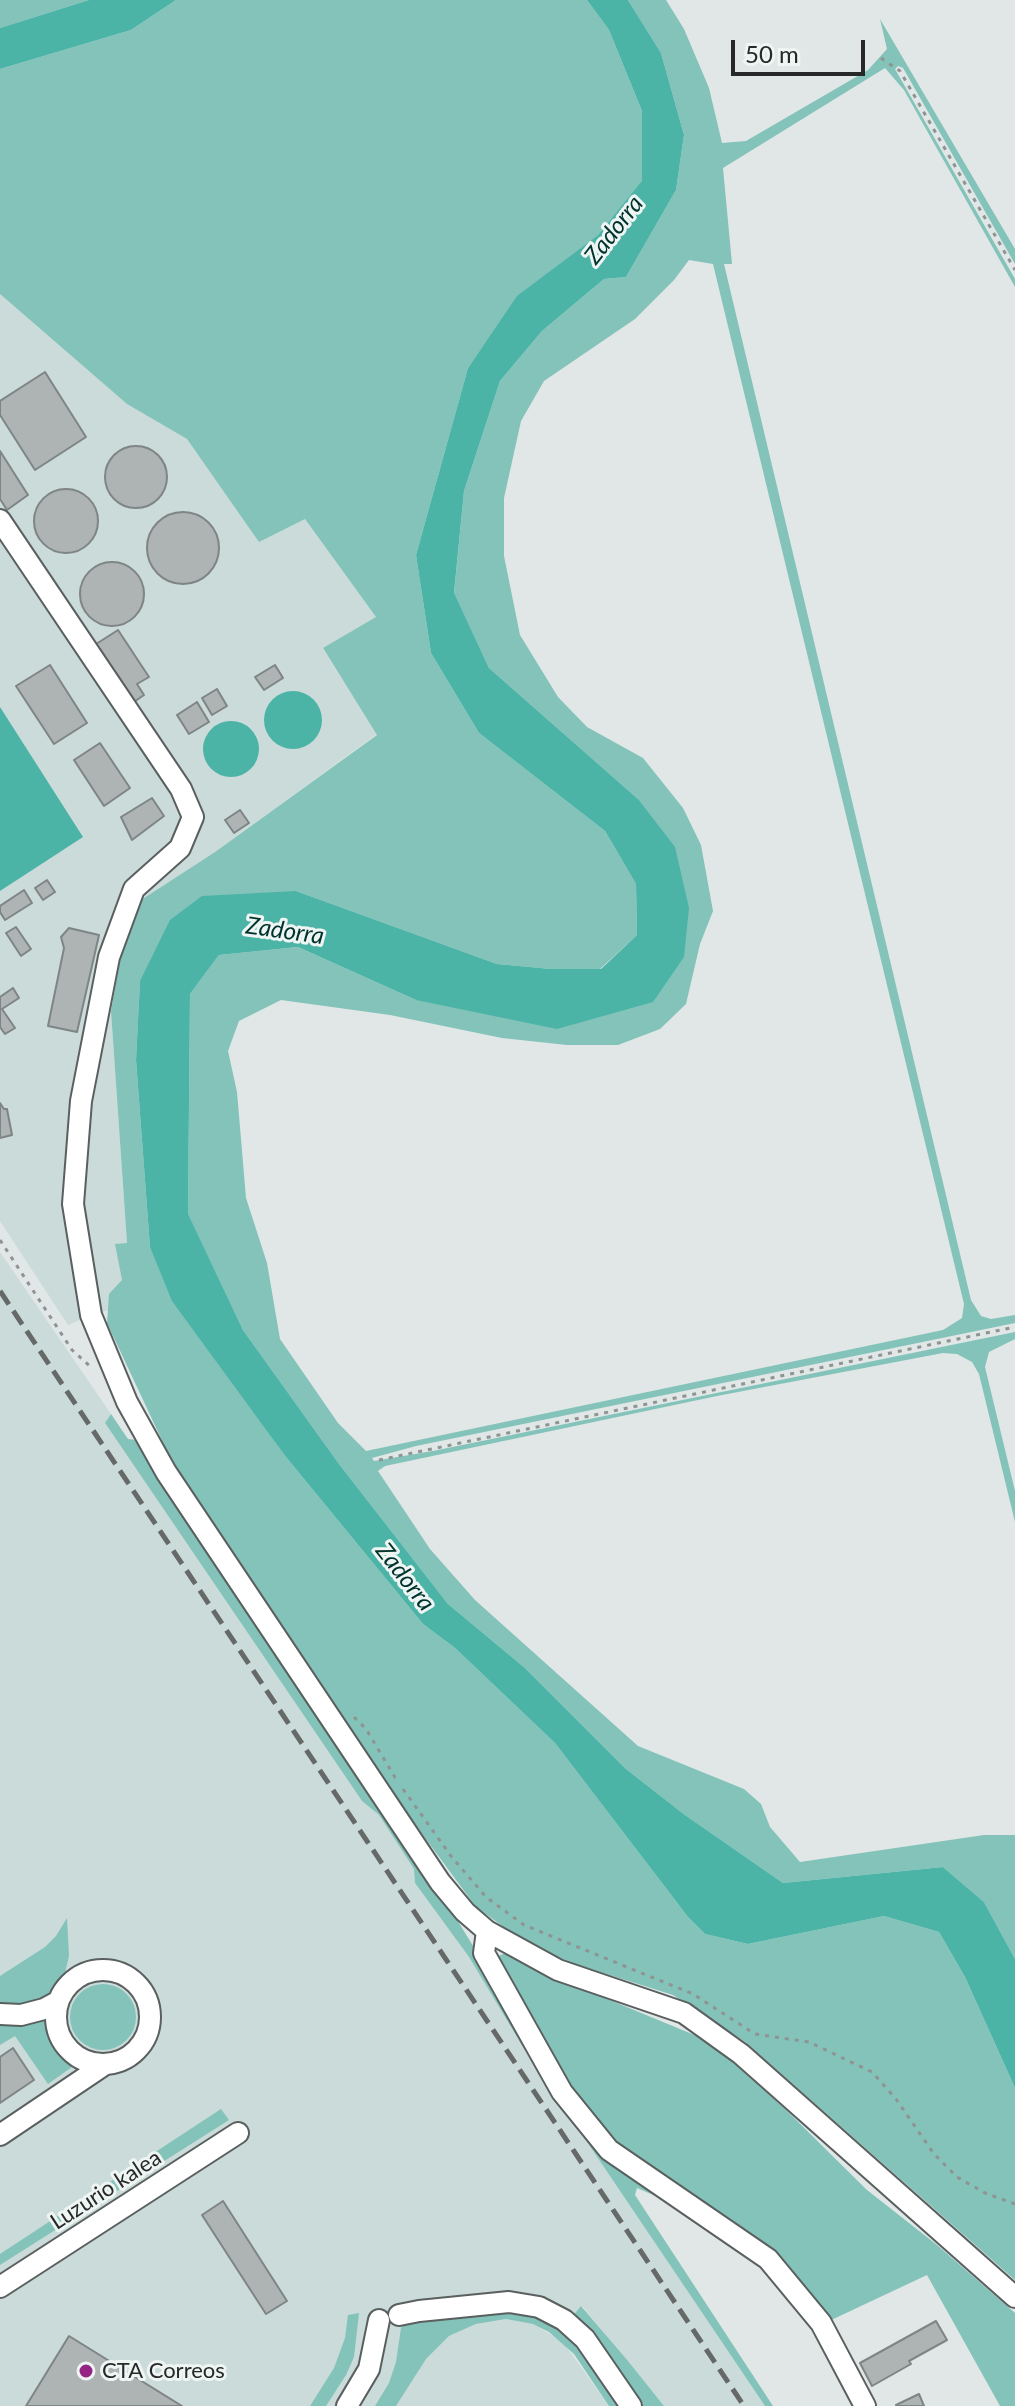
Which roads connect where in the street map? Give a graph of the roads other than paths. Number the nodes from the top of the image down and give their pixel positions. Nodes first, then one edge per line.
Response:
1 (0, 520) edge
2 (487, 1931) junction
3 (57, 2002) junction
4 (0, 2014) edge
5 (104, 2065) junction
6 (238, 2133) dead end
7 (0, 2135) edge
8 (0, 2287) edge
9 (1015, 2297) edge
10 (347, 2406) edge
11 (631, 2406) edge
12 (865, 2406) edge

1 - 2 street
2 - 9 street
2 - 12 street
3 - 4 street
3 - 5 street
3 - 5 street
5 - 7 street
6 - 8 street, Luzurio kalea
10 - 11 street

